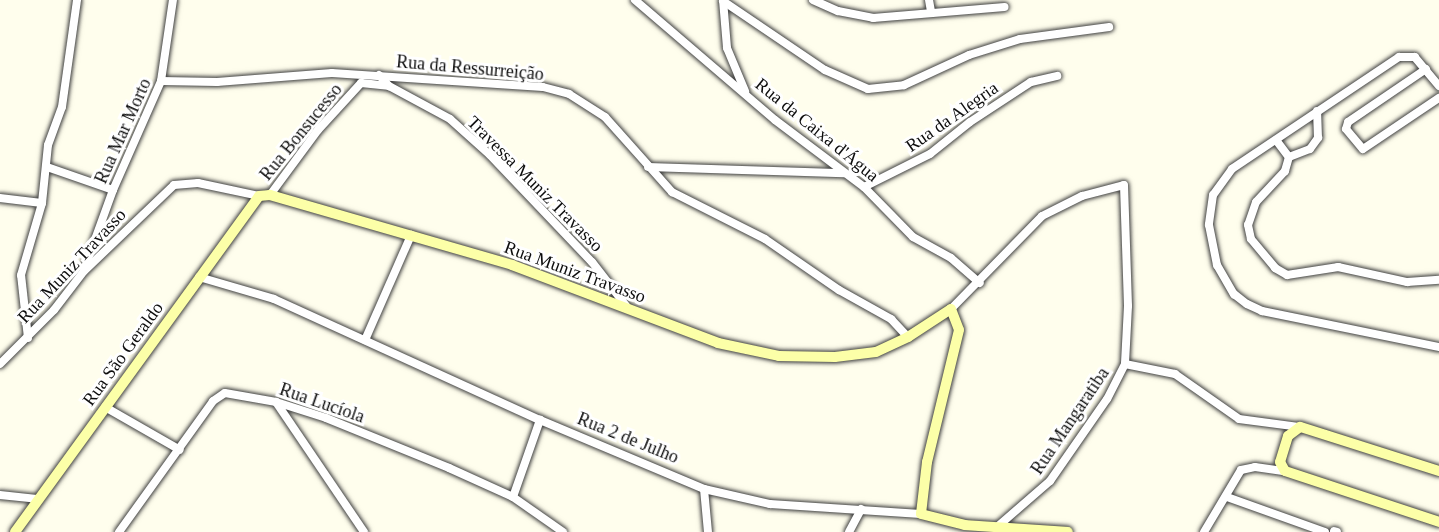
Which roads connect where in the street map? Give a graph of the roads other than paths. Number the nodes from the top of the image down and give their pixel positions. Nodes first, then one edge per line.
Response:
1 (76, 0) edge
2 (172, 0) edge
3 (635, 0) edge
4 (723, 0) edge
5 (813, 0) edge
6 (929, 0) edge
7 (1005, 7) dead end
8 (931, 11) junction
9 (1109, 27) dead end
10 (1426, 69) junction
11 (379, 75) junction
12 (1057, 76) dead end
13 (161, 81) junction
14 (388, 86) junction
15 (1439, 86) edge
16 (748, 96) junction
17 (1439, 98) edge
18 (1317, 111) junction
19 (1276, 140) junction
20 (1289, 157) junction
21 (47, 167) junction
22 (648, 167) junction
23 (845, 173) junction
24 (864, 187) junction
25 (113, 190) junction
26 (264, 196) junction
27 (0, 198) edge
28 (42, 203) junction
29 (1125, 204) joint
30 (411, 235) junction
31 (84, 271) junction
32 (199, 277) junction
33 (1439, 280) edge
34 (980, 283) junction
35 (628, 308) junction
36 (951, 309) junction
37 (908, 337) junction
38 (28, 338) junction
39 (365, 340) junction
40 (1439, 347) edge
41 (0, 351) edge
42 (13, 351) junction
43 (0, 364) edge
44 (1125, 364) junction
45 (276, 402) junction
46 (105, 407) junction
47 (540, 420) junction
48 (1300, 427) junction
49 (180, 450) junction
50 (1285, 471) junction
51 (1439, 471) edge
52 (704, 489) junction
53 (0, 495) edge
54 (513, 497) junction
55 (1227, 497) junction
56 (38, 499) junction
57 (861, 509) junction
58 (921, 514) junction
59 (1439, 522) edge
60 (998, 526) junction
61 (15, 532) edge
62 (119, 532) edge
63 (364, 532) edge
64 (563, 532) edge
65 (708, 532) edge
66 (849, 532) edge
67 (1061, 532) edge
68 (1204, 532) edge
69 (1325, 532) edge

1 - 21 street
2 - 13 street, Rua Mar Morto
3 - 16 street, Rua da Caixa d'Água
4 - 9 street
4 - 16 street
5 - 8 street
6 - 8 street
7 - 8 street
10 - 15 street
10 - 17 street
10 - 18 street
11 - 13 street, Rua da Ressurreição
11 - 14 street, Travessa Muniz Travasso
11 - 22 street, Rua da Ressurreição
12 - 24 street, Rua da Alegria
13 - 25 street, Rua Mar Morto
14 - 26 street, Rua Bonsucesso
14 - 35 street, Travessa Muniz Travasso
16 - 23 street, Rua da Caixa d'Água
18 - 19 street
18 - 20 street
19 - 20 street
19 - 40 street
20 - 33 street
21 - 25 street
21 - 28 street
22 - 23 street
22 - 37 street, Rua da Ressurreição
23 - 24 street, Rua da Caixa d'Água
24 - 34 street, Rua da Caixa d'Água
25 - 31 street, Rua Mar Morto
26 - 30 street, Rua Muniz Travasso
26 - 31 street, Rua Muniz Travasso
26 - 32 street, Rua São Geraldo
27 - 28 street
28 - 38 street
29 - 34 street, Rua Muniz Travasso
29 - 44 street, Rua Mangaratiba
30 - 35 street, Rua Muniz Travasso
30 - 39 street
31 - 38 street, Rua Muniz Travasso
32 - 39 street, Rua 2 de Julho
32 - 46 street, Rua São Geraldo
34 - 36 street, Rua Muniz Travasso
35 - 37 street, Rua Muniz Travasso
36 - 37 street, Rua Muniz Travasso
36 - 58 street
38 - 42 street, Rua Muniz Travasso
39 - 47 street, Rua 2 de Julho
41 - 42 street
42 - 43 street, Rua Muniz Travasso
44 - 48 street
44 - 60 street, Rua Mangaratiba
45 - 49 street, Rua Lucíola
45 - 54 street, Rua Lucíola
45 - 63 street
46 - 49 street
46 - 56 street, Rua São Geraldo
47 - 52 street, Rua 2 de Julho
47 - 54 street
48 - 50 street
48 - 51 street
49 - 62 street, Rua Lucíola
50 - 55 street
50 - 59 street
52 - 57 street, Rua 2 de Julho
52 - 65 street
53 - 56 street
54 - 64 street, Rua Lucíola
55 - 68 street
55 - 69 street
56 - 61 street, Rua São Geraldo
57 - 58 street, Rua 2 de Julho
57 - 66 street
58 - 60 street, Rua 2 de Julho
60 - 67 street, Rua 2 de Julho

